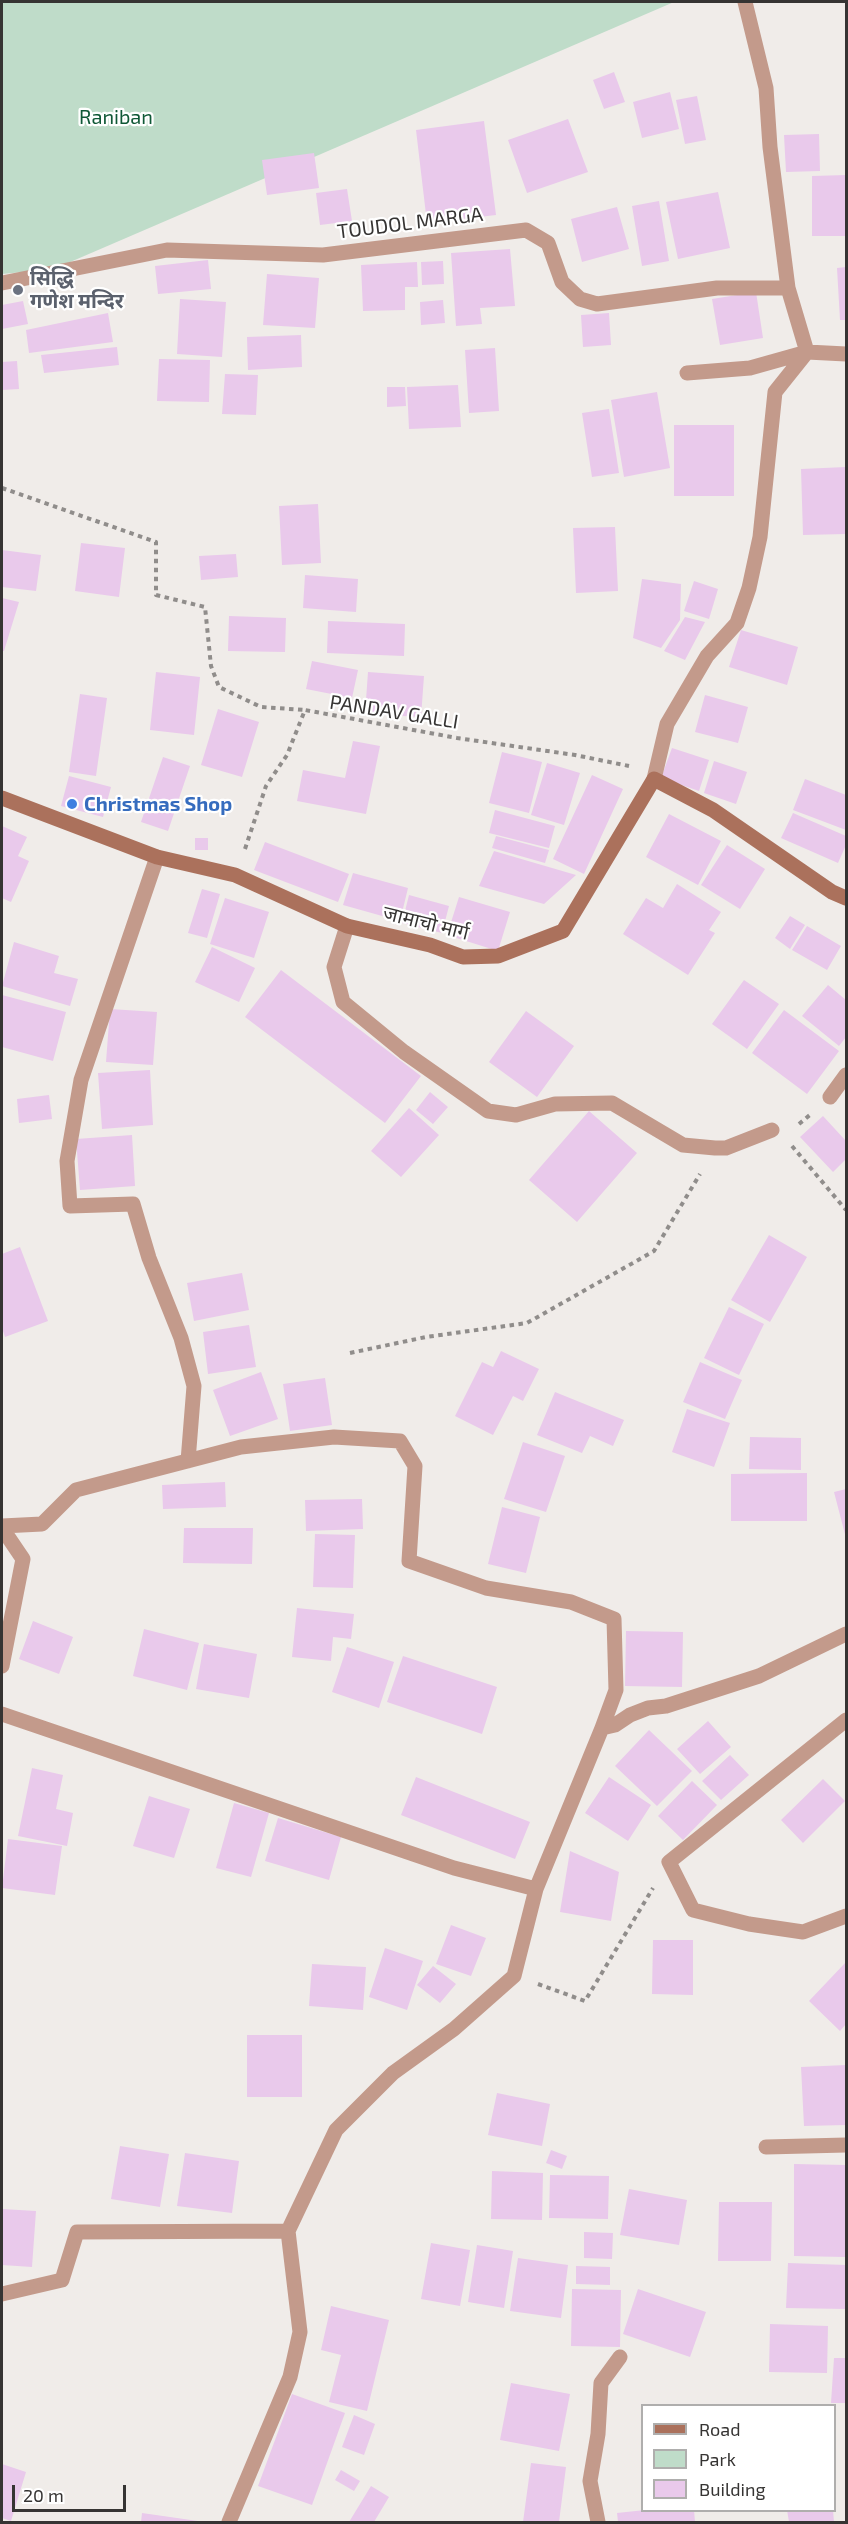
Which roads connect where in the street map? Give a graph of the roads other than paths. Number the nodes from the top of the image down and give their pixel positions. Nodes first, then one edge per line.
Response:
1 (745, 2) edge
2 (2, 284) edge
3 (788, 288) junction
4 (807, 352) junction
5 (846, 354) edge
6 (687, 373) dead end
7 (654, 779) junction
8 (2, 798) edge
9 (157, 857) junction
10 (846, 898) edge
11 (347, 926) junction
12 (846, 1075) edge
13 (830, 1098) road end
14 (772, 1130) dead end
15 (188, 1461) junction
16 (2, 1527) edge
17 (846, 1634) edge
18 (2, 1666) edge
19 (2, 1714) edge
20 (846, 1720) edge
21 (602, 1728) junction
22 (536, 1889) junction
23 (846, 1916) edge
24 (846, 2145) edge
25 (766, 2147) dead end
26 (288, 2231) junction
27 (2, 2294) edge
28 (620, 2357) dead end
29 (229, 2523) edge
30 (598, 2523) edge

1 - 3 street
2 - 3 street, TOUDOL MARGA
3 - 4 street
4 - 5 street
4 - 6 street
4 - 7 street
7 - 10 street
7 - 11 street, जामाचो मार्ग
8 - 9 street, जामाचो मार्ग
9 - 11 street, जामाचो मार्ग
9 - 15 street
11 - 14 street
12 - 13 street
15 - 16 street
15 - 21 street
16 - 18 street
17 - 21 street
19 - 22 street
20 - 23 street
21 - 22 street
22 - 26 street
24 - 25 street
26 - 27 street
26 - 29 street
28 - 30 street

